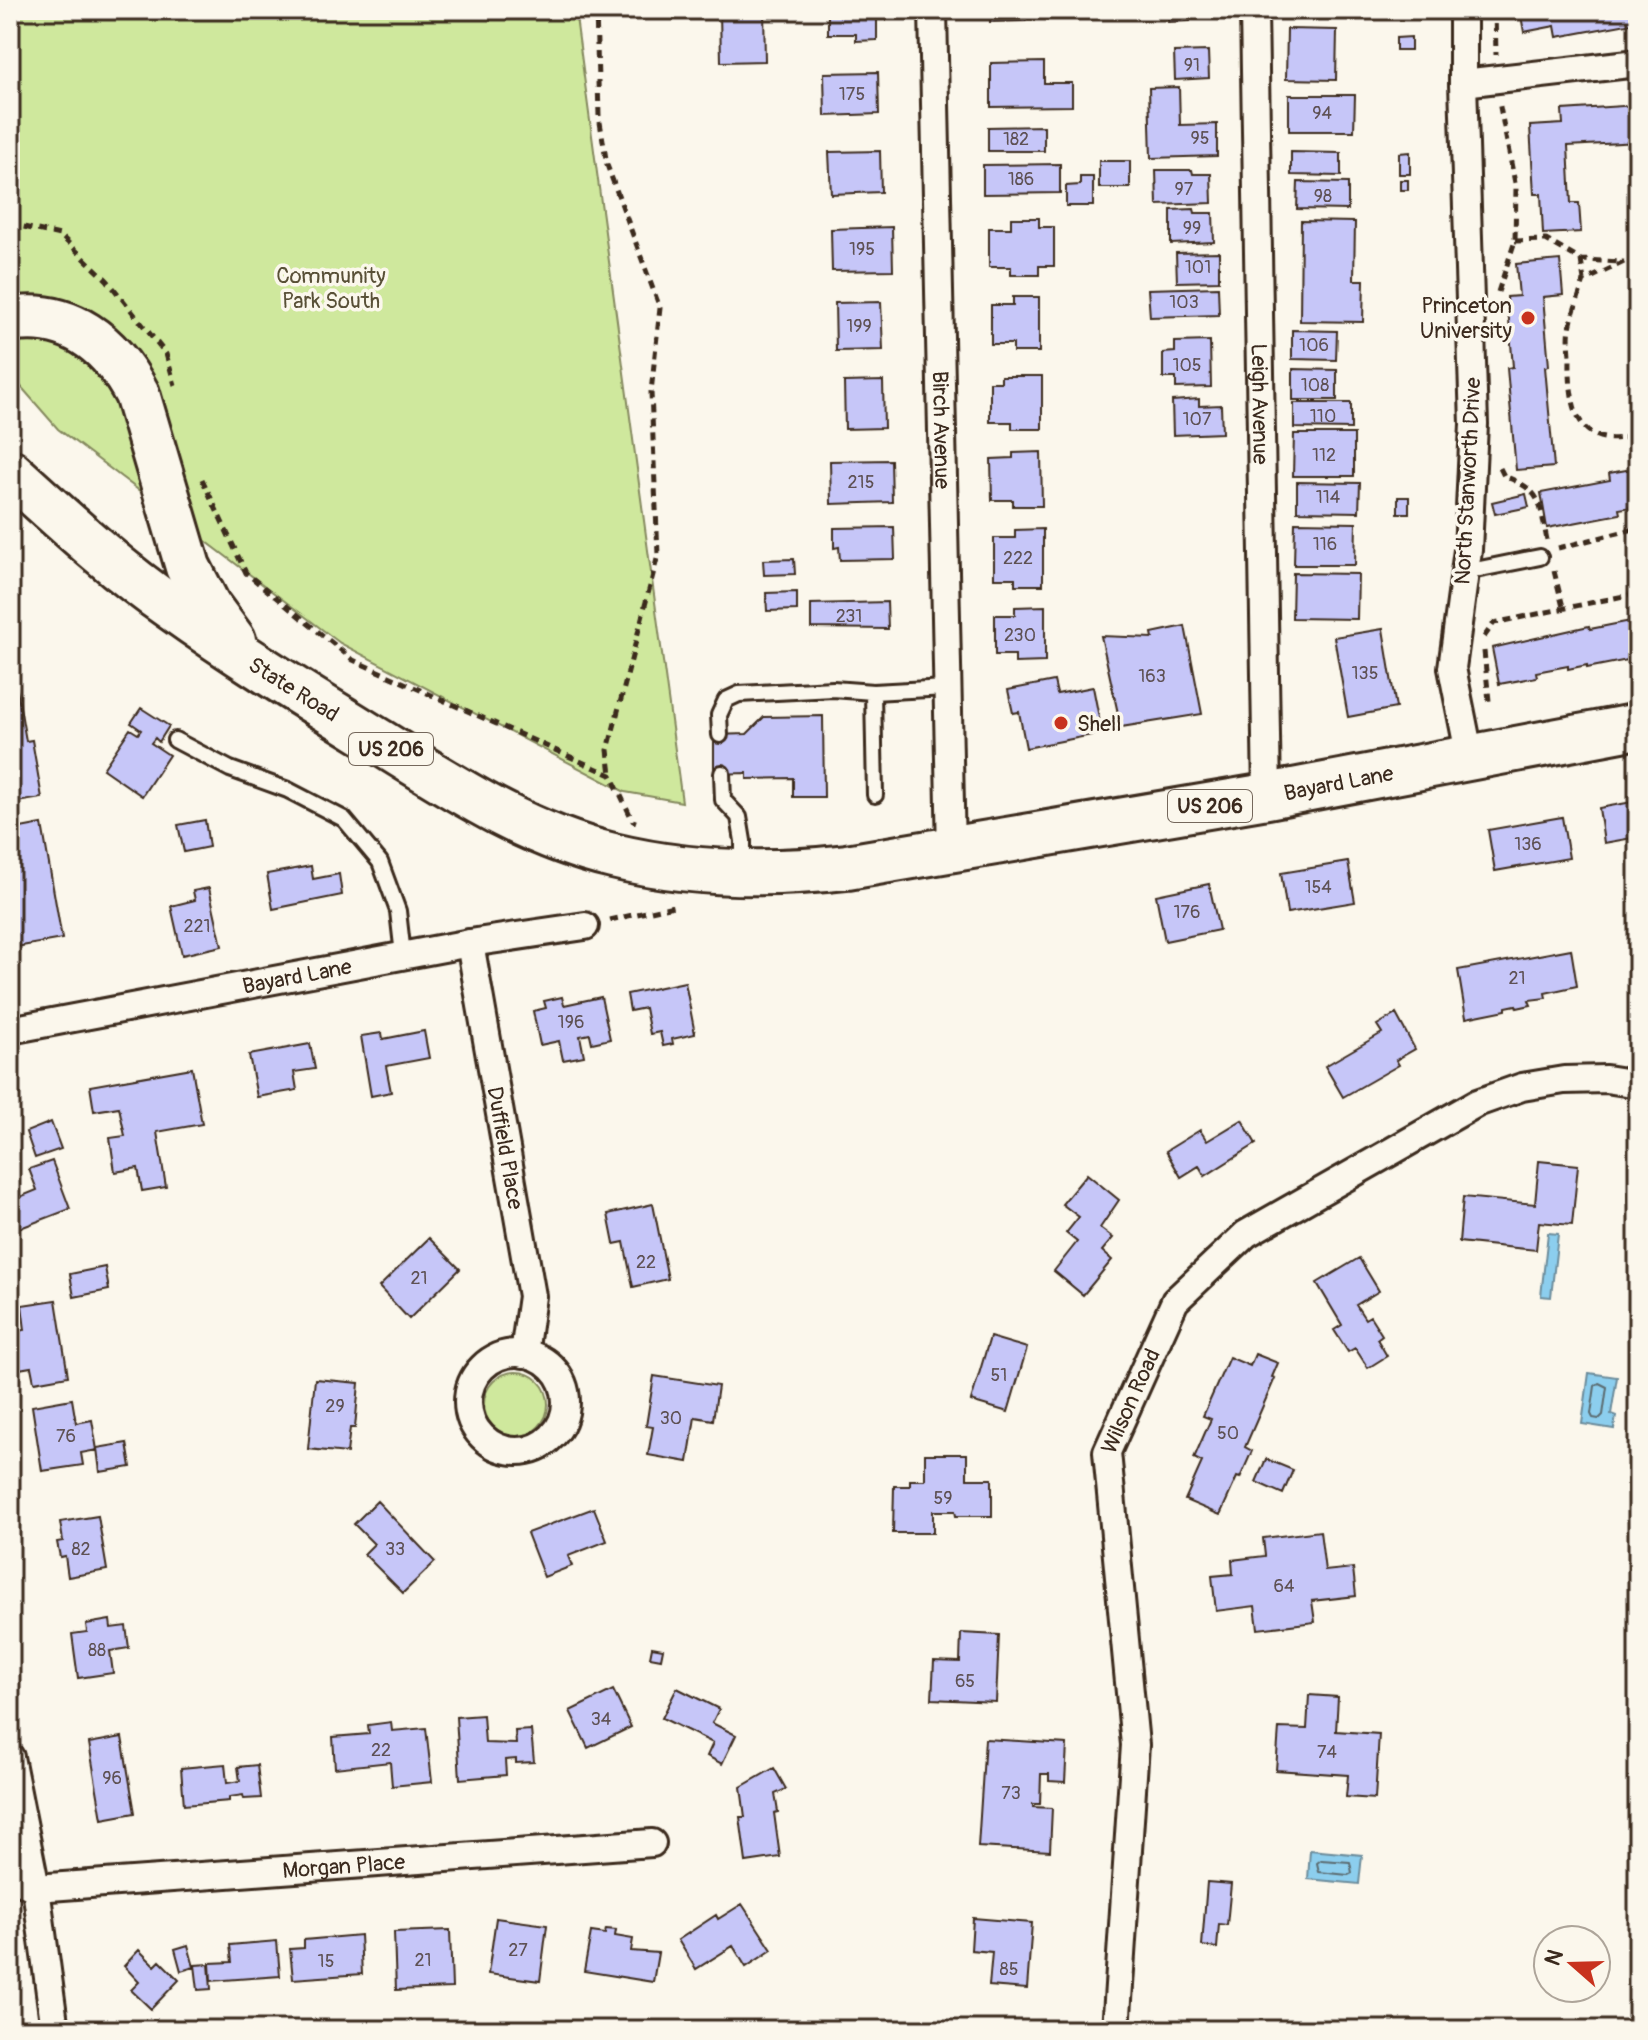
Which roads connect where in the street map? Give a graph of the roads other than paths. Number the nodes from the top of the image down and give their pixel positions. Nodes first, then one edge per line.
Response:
1 (933, 10) edge
2 (1254, 10) edge
3 (1463, 10) edge
4 (1638, 63) edge
5 (1463, 83) junction
6 (10, 320) edge
7 (10, 472) edge
8 (1544, 554) road end
9 (1465, 572) junction
10 (273, 676) junction
11 (946, 688) junction
12 (873, 692) junction
13 (1638, 726) edge
14 (720, 735) dead end
15 (175, 740) dead end
16 (1470, 758) junction
17 (722, 773) dead end
18 (875, 795) dead end
19 (1267, 796) junction
20 (951, 852) junction
21 (847, 867) joint
22 (743, 874) junction
23 (585, 926) dead end
24 (470, 943) junction
25 (403, 955) junction
26 (10, 1030) edge
27 (1638, 1084) edge
28 (524, 1354) dead end
29 (10, 1757) edge
30 (652, 1843) dead end
31 (10, 1882) edge
32 (36, 1888) junction
33 (55, 2030) edge
34 (1116, 2030) edge

1 - 11 street, Birch Avenue
2 - 19 street, Leigh Avenue
3 - 5 street, North Stanworth Drive
4 - 5 street
5 - 9 street, North Stanworth Drive
6 - 10 highway
7 - 10 highway, State Road / US 206
8 - 9 lane
9 - 16 street, North Stanworth Drive
10 - 22 highway, State Road / US 206
11 - 12 lane
11 - 20 street, Birch Avenue
12 - 14 lane
12 - 18 lane
13 - 16 highway, Bayard Lane / US 206
15 - 25 lane
16 - 19 highway, Bayard Lane / US 206
17 - 22 lane
19 - 20 highway, Bayard Lane / US 206
20 - 21 highway, Bayard Lane / US 206
21 - 22 highway, State Road / US 206
23 - 24 street, Bayard Lane
24 - 25 street, Bayard Lane
24 - 28 street, Duffield Place
25 - 26 street, Bayard Lane
27 - 34 street, Wilson Road
29 - 32 street
30 - 32 street, Morgan Place
31 - 32 street, Morgan Place
32 - 33 street

